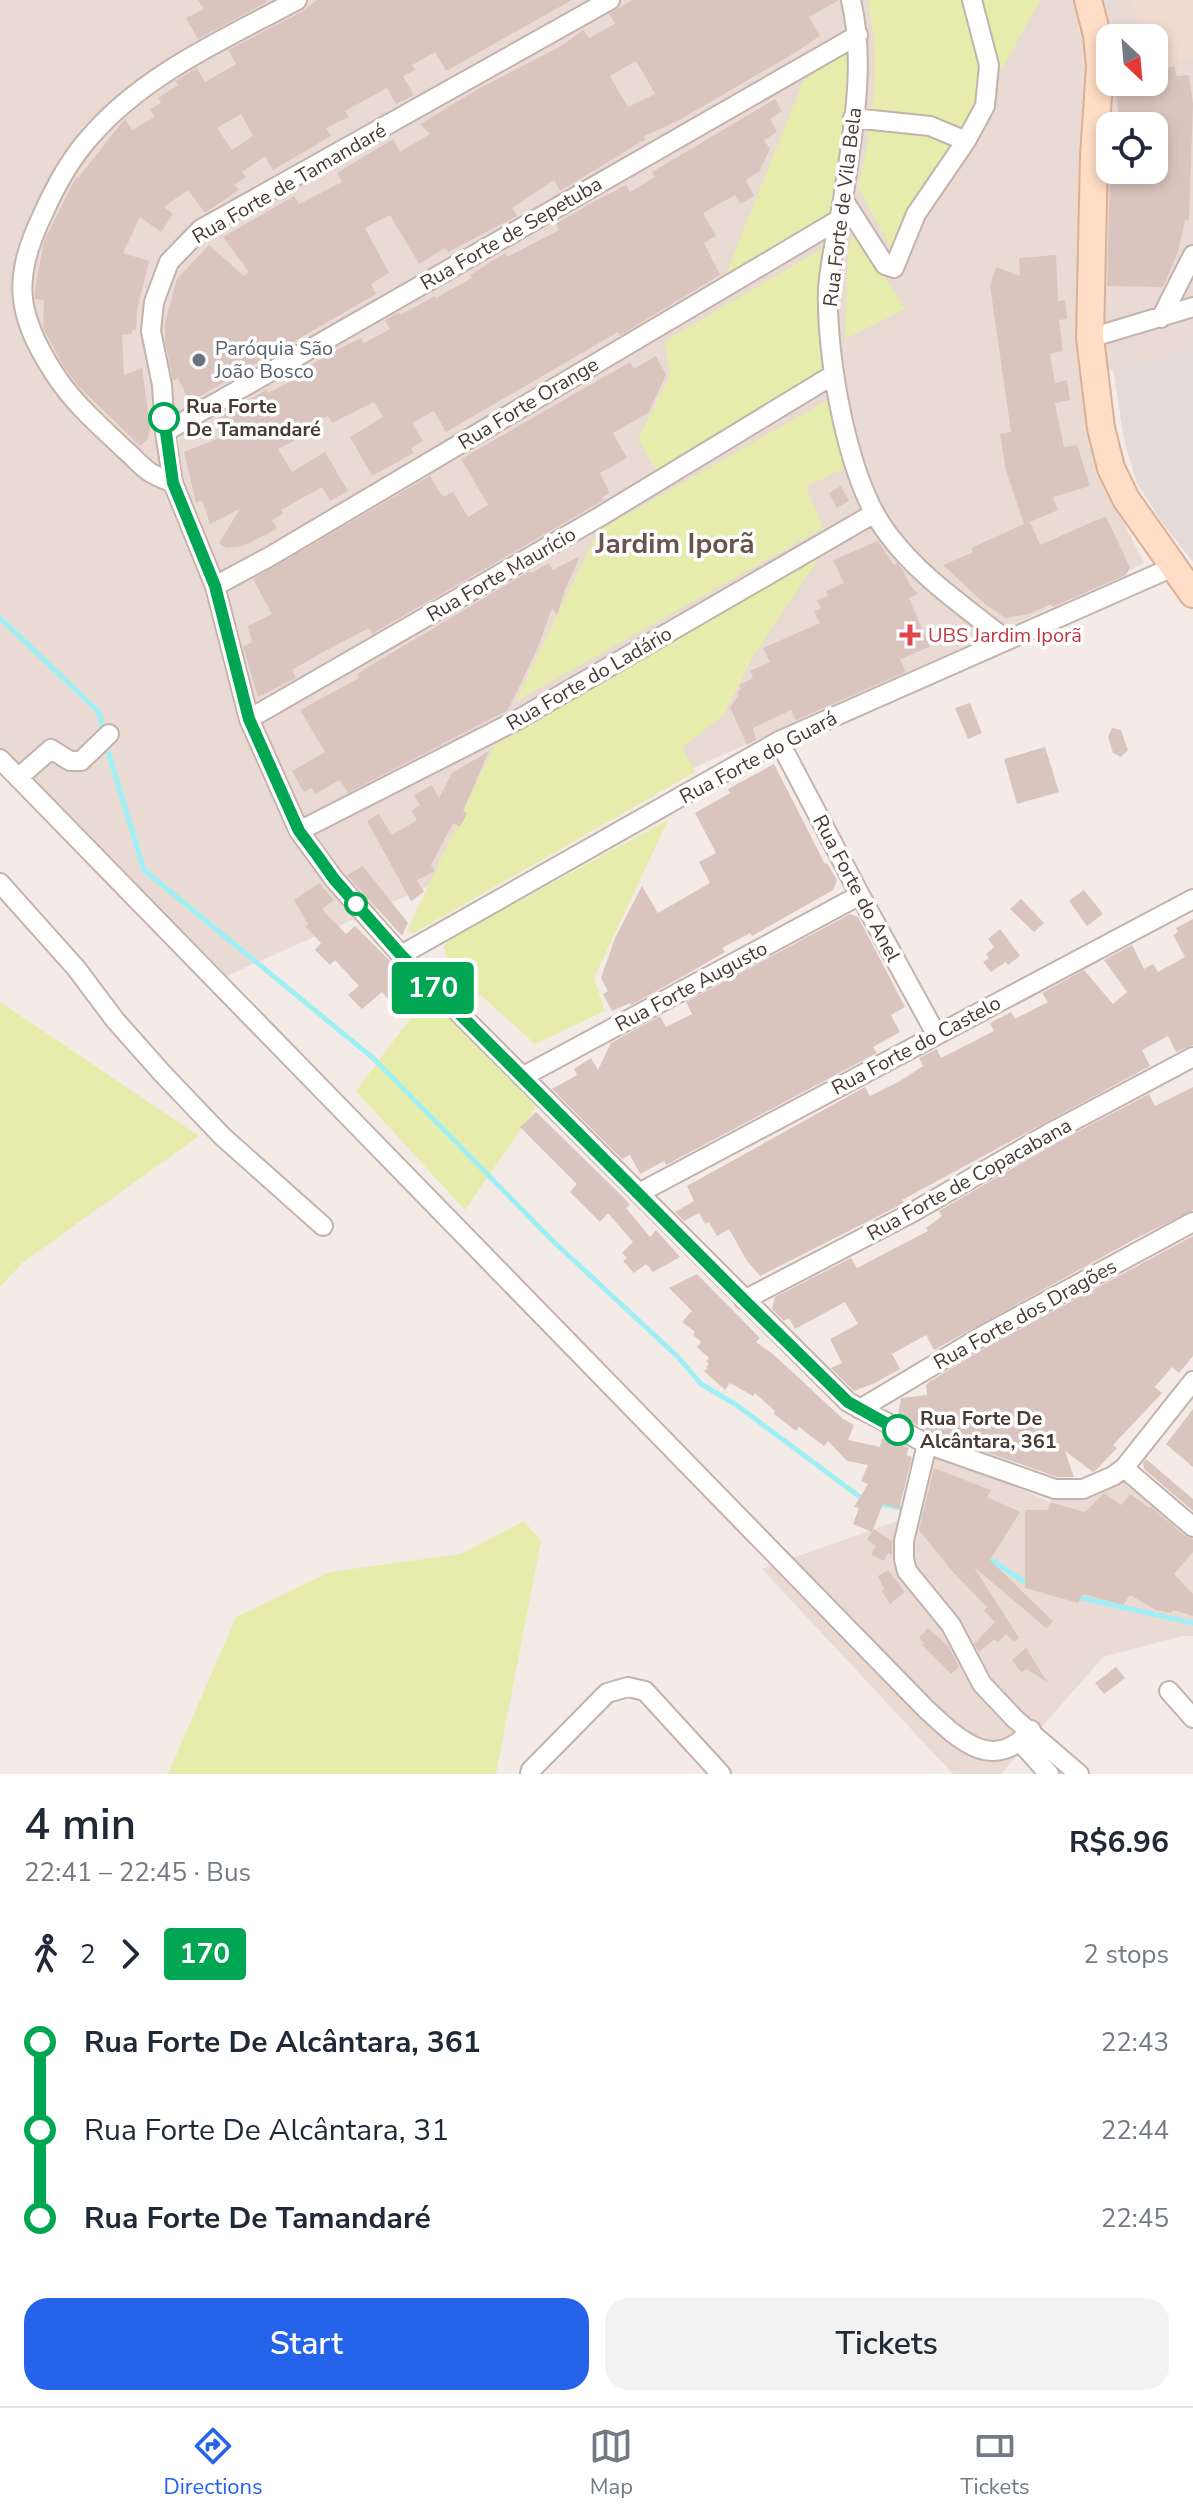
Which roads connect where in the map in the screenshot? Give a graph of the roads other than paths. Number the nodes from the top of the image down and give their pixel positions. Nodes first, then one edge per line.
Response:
1 (297, 0) edge
2 (610, 0) edge
3 (851, 0) edge
4 (972, 0) edge
5 (1088, 0) edge
6 (858, 35) junction
7 (853, 118) junction
8 (966, 141) junction
9 (843, 199) junction
10 (840, 219) junction
11 (1193, 255) edge
12 (1193, 307) edge
13 (1161, 318) junction
14 (1090, 338) junction
15 (833, 375) junction
16 (165, 432) junction
17 (173, 483) junction
18 (873, 514) junction
19 (1173, 567) junction
20 (215, 586) junction
21 (1193, 594) edge
22 (1005, 639) junction
23 (249, 719) junction
24 (109, 734) dead end
25 (779, 741) junction
26 (0, 759) edge
27 (18, 778) junction
28 (299, 831) junction
29 (0, 883) edge
30 (860, 895) junction
31 (1193, 899) edge
32 (401, 955) junction
33 (936, 1034) junction
34 (1193, 1057) edge
35 (522, 1077) junction
36 (639, 1193) junction
37 (1193, 1222) edge
38 (323, 1226) dead end
39 (744, 1300) junction
40 (1193, 1381) edge
41 (860, 1409) junction
42 (927, 1444) junction
43 (1124, 1468) junction
44 (1193, 1527) edge
45 (1169, 1691) dead end
46 (1193, 1718) edge
47 (1027, 1737) junction
48 (706, 1760) junction
49 (530, 1774) edge
50 (693, 1774) edge
51 (721, 1774) edge
52 (1049, 1774) edge
53 (1079, 1774) edge

1 - 17 street
2 - 16 street, Rua Forte de Tamandaré
3 - 6 street, Rua Forte de Vila Bela
4 - 8 street
5 - 14 main road
6 - 7 street, Rua Forte de Vila Bela
6 - 16 street, Rua Forte de Sepetuba
7 - 8 street
7 - 9 street, Rua Forte de Vila Bela
8 - 9 street
9 - 10 street, Rua Forte de Vila Bela
10 - 15 street, Rua Forte de Vila Bela
10 - 20 street, Rua Forte Orange
11 - 13 street
12 - 13 street
13 - 14 street
14 - 19 main road
15 - 18 street, Rua Forte de Vila Bela
15 - 23 street, Rua Forte Maurício
16 - 17 street, Rua Forte de Tamandaré
17 - 20 street, Rua Forte de Tamandaré
18 - 22 street, Rua Forte de Vila Bela
18 - 28 street, Rua Forte do Ladário
19 - 21 main road
19 - 22 street, Rua Forte do Guará
20 - 23 street, Rua Forte de Tamandaré
22 - 25 street, Rua Forte do Guará
23 - 28 street, Rua Forte de Tamandaré
24 - 27 street
25 - 30 street, Rua Forte do Anel
25 - 32 street, Rua Forte do Guará
26 - 27 street
27 - 47 street
28 - 32 street, Rua Forte de Tamandaré
29 - 38 street
30 - 33 street, Rua Forte do Anel
30 - 35 street, Rua Forte Augusto
31 - 33 street, Rua Forte do Castelo
32 - 35 street, Rua Forte de Tamandaré
33 - 36 street, Rua Forte do Castelo
34 - 39 street, Rua Forte de Copacabana
35 - 36 street, Rua Forte de Tamandaré
36 - 39 street, Rua Forte de Tamandaré
37 - 41 street, Rua Forte dos Dragões
39 - 41 street, Rua Forte de Tamandaré
40 - 43 street
41 - 42 street, Rua Forte de Tamandaré
42 - 43 street, Rua Forte de Tamandaré
42 - 47 street
43 - 44 street
45 - 46 street
47 - 52 street
47 - 53 street
48 - 49 street
48 - 50 street
48 - 51 street

